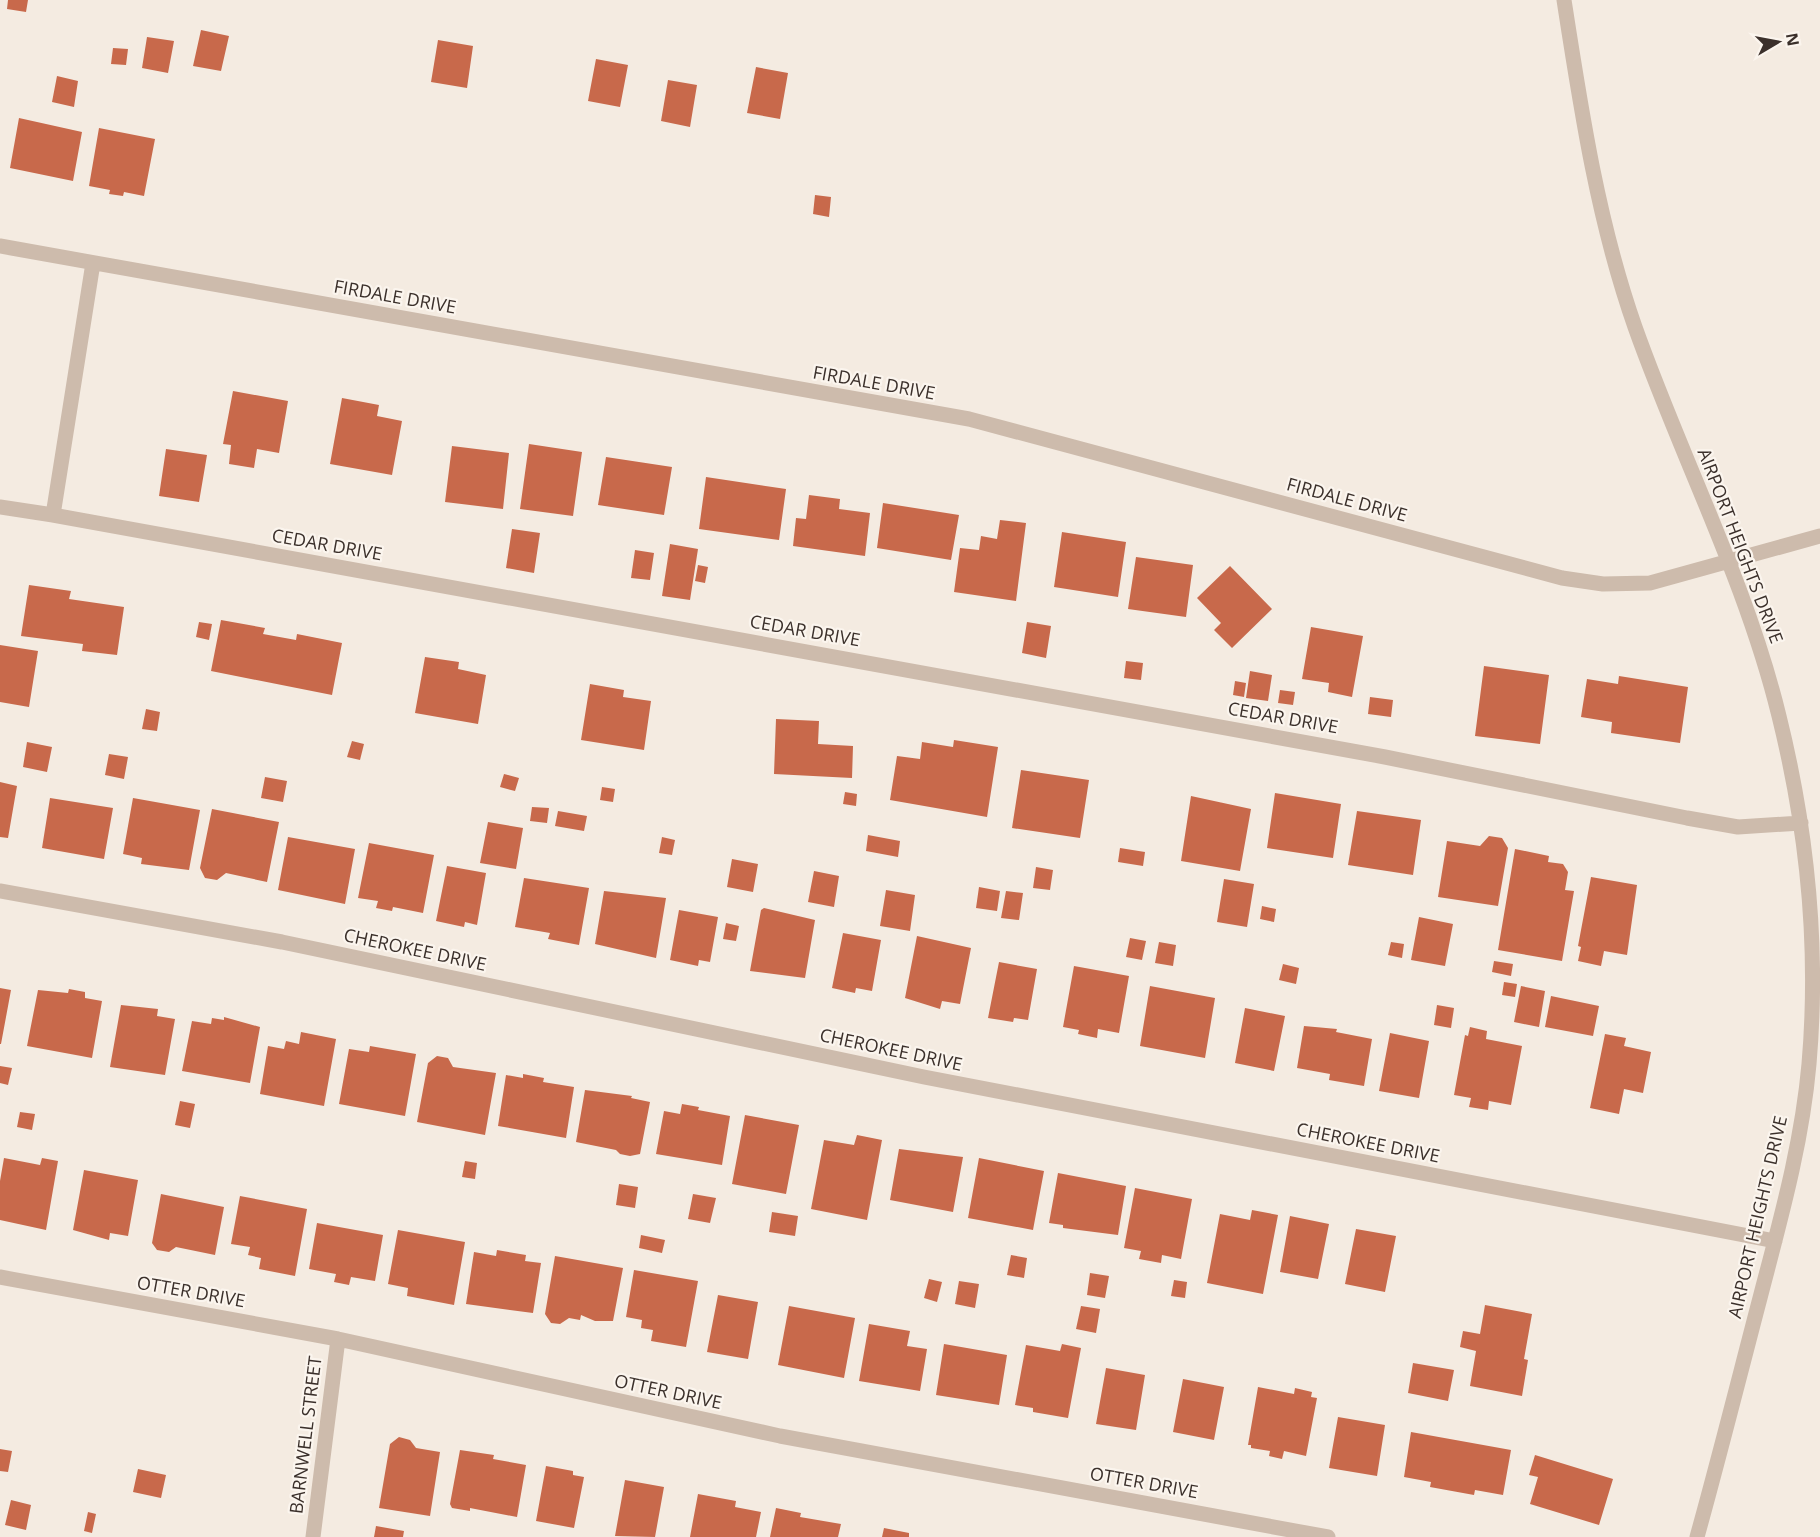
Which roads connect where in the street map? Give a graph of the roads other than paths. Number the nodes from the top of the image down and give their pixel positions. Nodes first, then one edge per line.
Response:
1 (1564, 0) edge
2 (0, 246) edge
3 (93, 263) junction
4 (0, 507) edge
5 (53, 514) junction
6 (1820, 536) edge
7 (1729, 560) junction
8 (1801, 823) junction
9 (0, 891) edge
10 (1775, 1241) junction
11 (0, 1277) edge
12 (338, 1339) junction
13 (313, 1537) edge
14 (1328, 1537) edge
15 (1697, 1537) edge

1 - 7 street, AIRPORT HEIGHTS DRIVE
2 - 3 street, FIRDALE DRIVE
3 - 5 street
3 - 7 street, FIRDALE DRIVE
4 - 5 street, CEDAR DRIVE
5 - 8 street, CEDAR DRIVE
6 - 7 street, FIRDALE DRIVE
7 - 8 street, AIRPORT HEIGHTS DRIVE
8 - 10 street, AIRPORT HEIGHTS DRIVE
9 - 10 street, CHEROKEE DRIVE
10 - 15 street, AIRPORT HEIGHTS DRIVE
11 - 12 street, OTTER DRIVE
12 - 13 street, BARNWELL STREET
12 - 14 street, OTTER DRIVE

